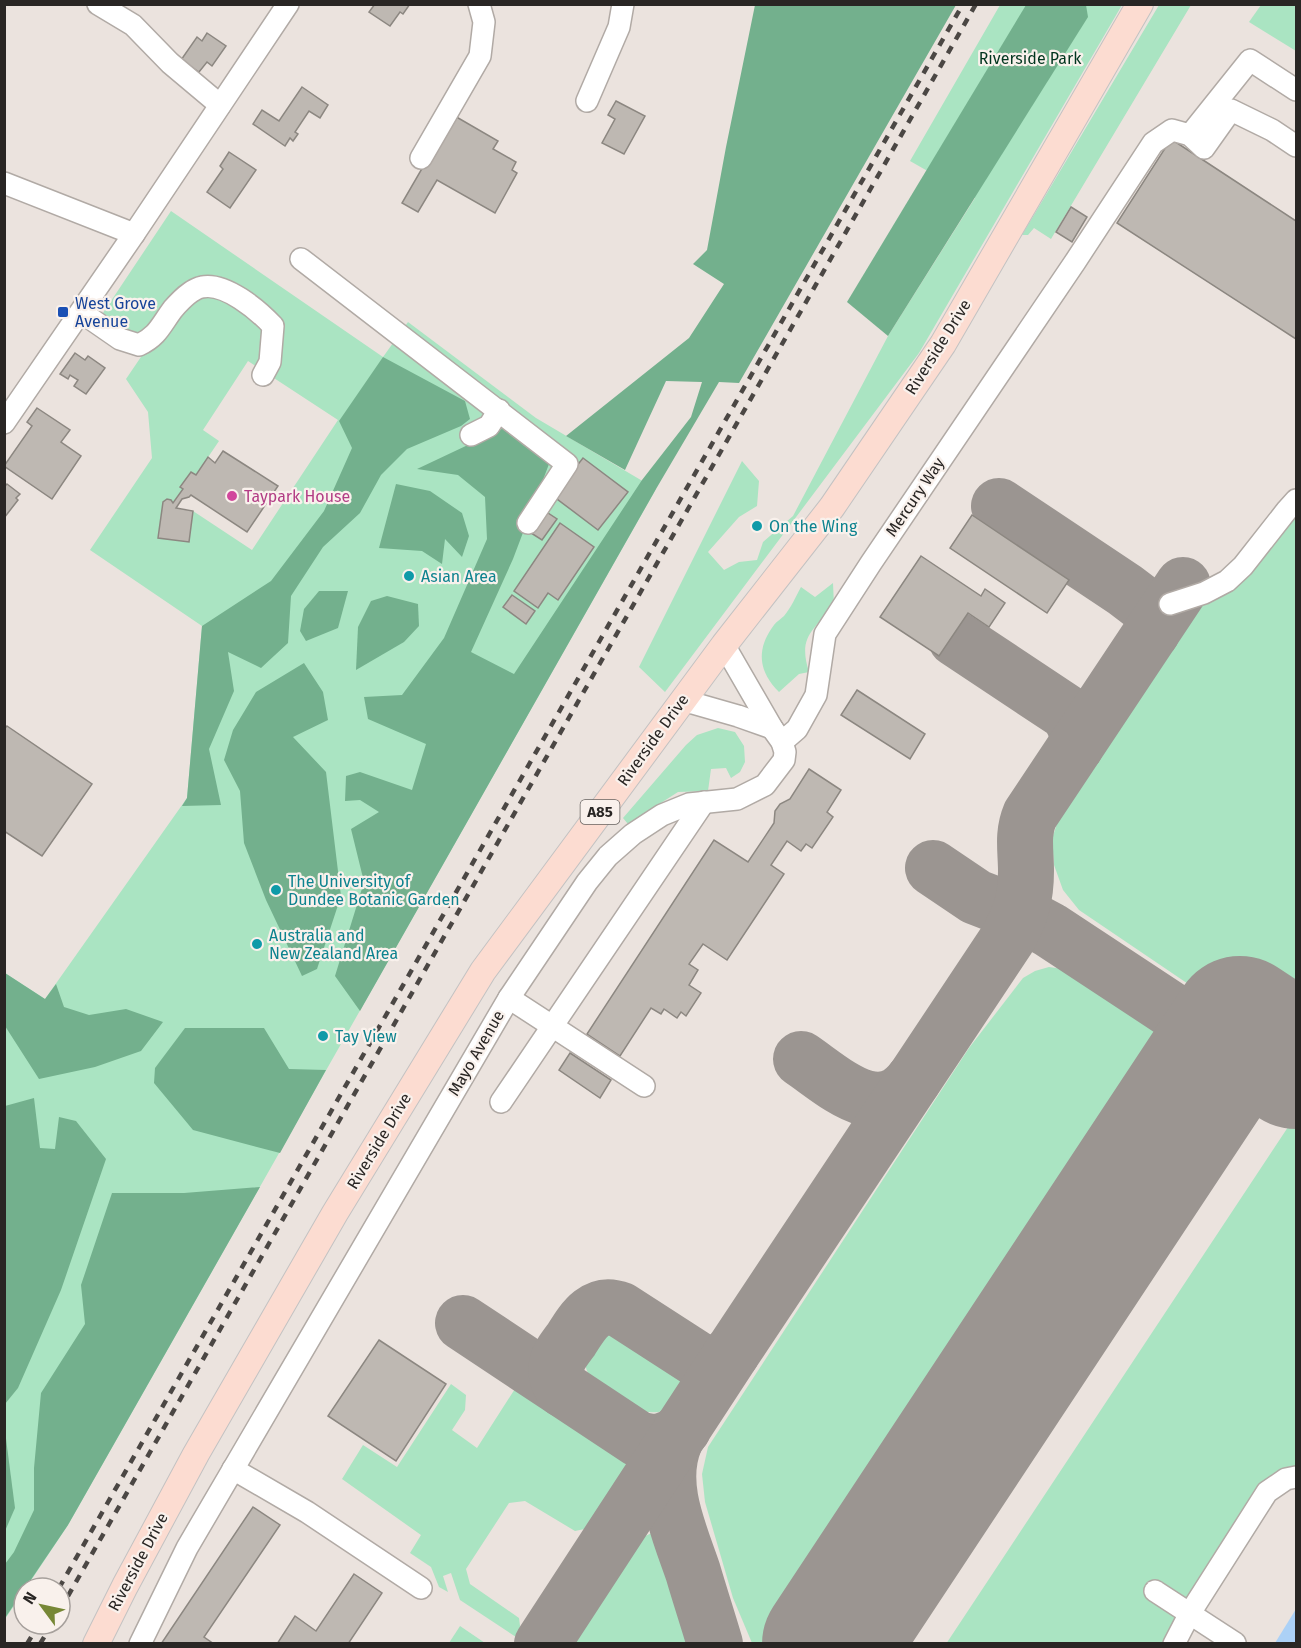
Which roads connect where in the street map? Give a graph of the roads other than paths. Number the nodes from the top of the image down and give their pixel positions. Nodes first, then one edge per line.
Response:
1 (98, 4) edge
2 (288, 4) edge
3 (479, 4) edge
4 (623, 4) edge
5 (1140, 4) edge
6 (1296, 90) edge
7 (586, 101) dead end
8 (220, 105) junction
9 (1190, 135) junction
10 (1296, 146) edge
11 (420, 158) dead end
12 (4, 183) edge
13 (134, 234) junction
14 (301, 259) dead end
15 (81, 312) junction
16 (263, 375) dead end
17 (499, 410) junction
18 (4, 423) edge
19 (471, 435) dead end
20 (1296, 500) edge
21 (528, 523) dead end
22 (1170, 604) dead end
23 (724, 645) junction
24 (682, 700) junction
25 (777, 735) junction
26 (704, 802) junction
27 (509, 998) junction
28 (553, 1026) junction
29 (644, 1086) dead end
30 (501, 1102) dead end
31 (233, 1469) junction
32 (1296, 1477) edge
33 (421, 1588) dead end
34 (1155, 1591) dead end
35 (1190, 1613) junction
36 (1234, 1643) edge
37 (96, 1644) edge
38 (140, 1644) edge
39 (1174, 1644) edge

1 - 8 street
2 - 8 street
3 - 11 street
4 - 7 street
5 - 23 main road, Riverside Drive / A85
6 - 9 street
8 - 13 street
9 - 10 street, Mercury Way
9 - 25 street, Mercury Way
12 - 13 street
13 - 15 street
14 - 17 street
15 - 16 street
15 - 18 street
17 - 19 street
17 - 21 street
20 - 22 street
23 - 24 main road, Riverside Drive / A85
23 - 25 street
24 - 25 street
24 - 37 main road, Riverside Drive / A85
25 - 26 street, Mayo Avenue
26 - 27 street, Mayo Avenue
26 - 28 street
27 - 28 street
27 - 31 street, Mayo Avenue
28 - 29 street
28 - 30 street
31 - 33 street
31 - 38 street, Mayo Avenue
32 - 35 street
34 - 35 street
35 - 36 street
35 - 39 street

